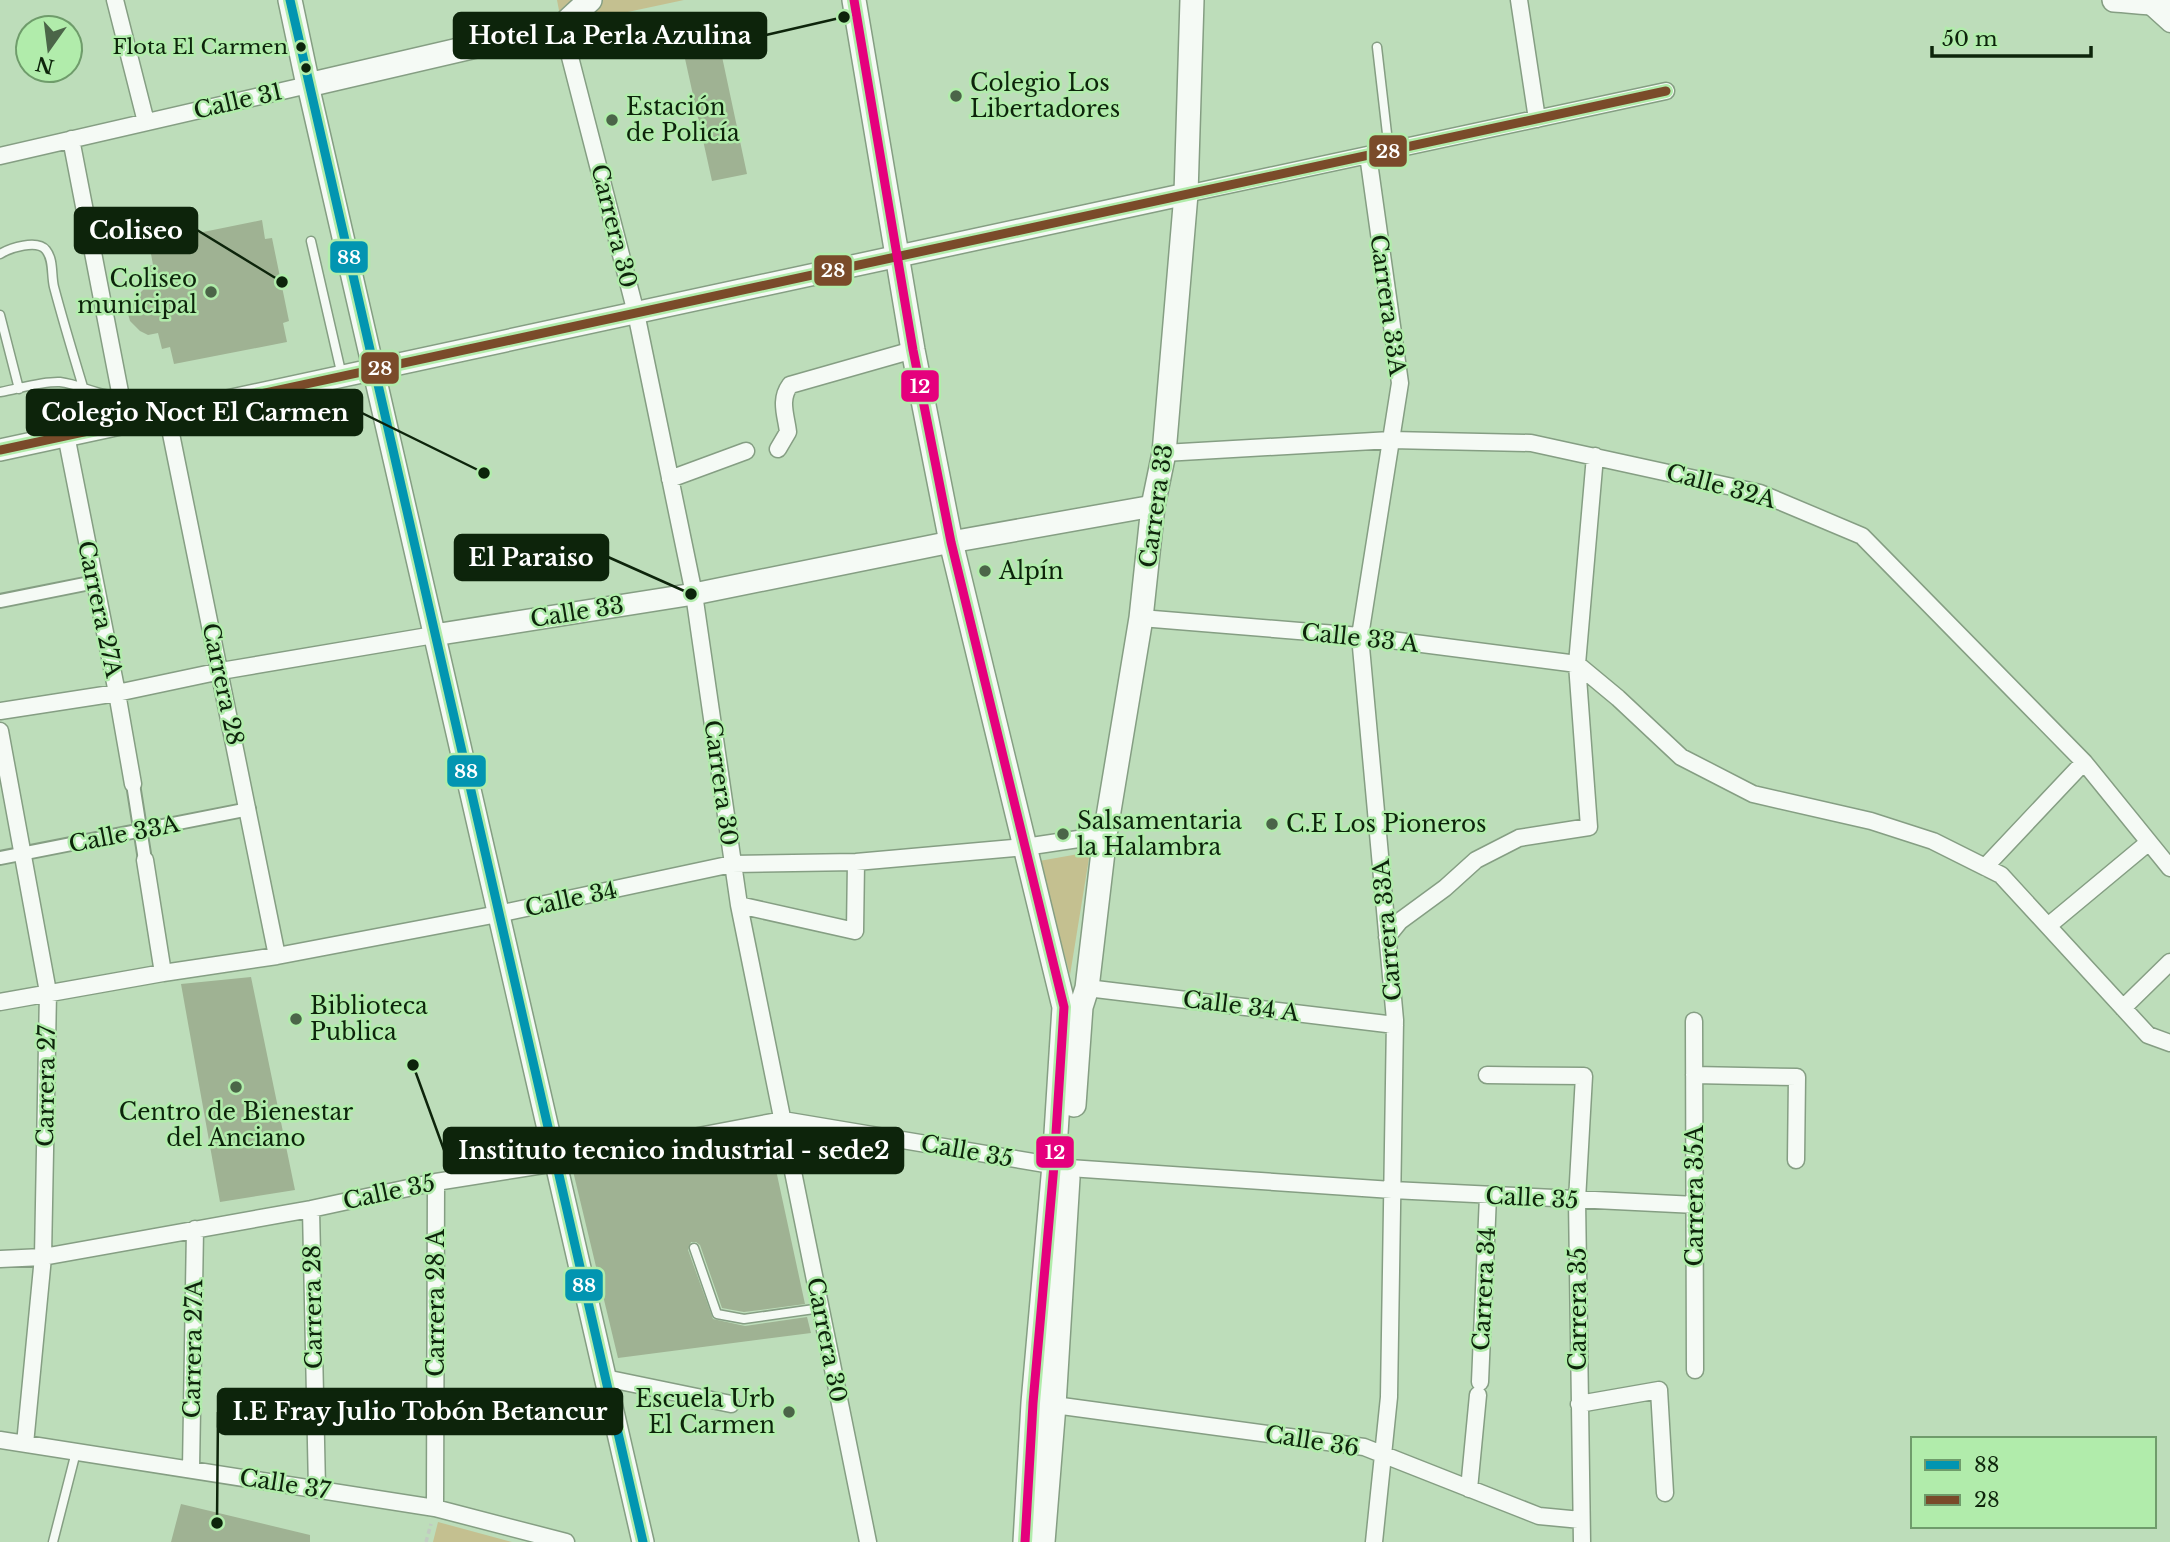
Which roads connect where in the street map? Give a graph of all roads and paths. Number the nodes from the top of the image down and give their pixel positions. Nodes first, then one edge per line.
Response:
1 (115, 0) edge
2 (290, 0) edge
3 (590, 0) edge
4 (853, 0) edge
5 (1192, 0) edge
6 (1519, 0) edge
7 (2114, 0) edge
8 (2160, 4) edge
9 (2170, 24) edge
10 (562, 26) junction
11 (1377, 47) dead end
12 (308, 85) junction
13 (1666, 91) dead end
14 (1537, 119) junction
15 (146, 122) junction
16 (71, 139) junction
17 (1389, 151) junction
18 (1368, 155) junction
19 (0, 156) edge
20 (1186, 194) junction
21 (311, 241) dead end
22 (0, 254) edge
23 (897, 256) junction
24 (636, 313) junction
25 (0, 315) edge
26 (914, 350) junction
27 (373, 369) junction
28 (342, 376) junction
29 (83, 387) junction
30 (19, 389) junction
31 (0, 392) edge
32 (119, 395) junction
33 (167, 414) junction
34 (126, 422) junction
35 (66, 435) junction
36 (1391, 440) junction
37 (778, 449) dead end
38 (0, 450) edge
39 (746, 451) dead end
40 (1164, 453) junction
41 (1595, 456) junction
42 (670, 478) junction
43 (1153, 506) junction
44 (951, 542) junction
45 (94, 582) junction
46 (694, 594) junction
47 (0, 601) edge
48 (1141, 618) junction
49 (434, 635) junction
50 (1360, 636) junction
51 (1577, 664) junction
52 (221, 671) junction
53 (117, 693) junction
54 (0, 711) edge
55 (0, 731) edge
56 (2084, 762) junction
57 (133, 784) joint
58 (248, 809) junction
59 (140, 831) junction
60 (1105, 835) junction
61 (2149, 842) junction
62 (1025, 847) junction
63 (23, 854) junction
64 (0, 858) edge
65 (145, 860) joint
66 (856, 862) junction
67 (732, 864) junction
68 (1985, 867) junction
69 (2170, 868) edge
70 (739, 905) junction
71 (498, 914) junction
72 (2048, 926) junction
73 (1387, 937) junction
74 (277, 956) junction
75 (2170, 962) edge
76 (163, 973) junction
77 (48, 992) junction
78 (1084, 998) junction
79 (0, 1002) edge
80 (2123, 1008) junction
81 (1694, 1021) dead end
82 (1395, 1025) junction
83 (2170, 1043) edge
84 (1487, 1075) dead end
85 (1694, 1075) junction
86 (783, 1120) junction
87 (1796, 1160) dead end
88 (556, 1163) junction
89 (1061, 1167) junction
90 (436, 1182) junction
91 (1392, 1190) junction
92 (1488, 1196) junction
93 (1577, 1200) junction
94 (1696, 1205) junction
95 (311, 1209) junction
96 (195, 1229) junction
97 (694, 1248) dead end
98 (43, 1257) junction
99 (0, 1259) edge
100 (821, 1308) junction
101 (1695, 1370) dead end
102 (605, 1378) junction
103 (731, 1404) dead end
104 (1044, 1404) junction
105 (1579, 1404) junction
106 (0, 1440) edge
107 (25, 1444) junction
108 (76, 1452) junction
109 (1383, 1455) junction
110 (191, 1469) junction
111 (317, 1489) junction
112 (1469, 1489) junction
113 (1665, 1493) dead end
114 (435, 1508) junction
115 (1581, 1520) junction
116 (53, 1542) edge
117 (566, 1542) edge
118 (643, 1542) edge
119 (868, 1542) edge
120 (1025, 1542) edge
121 (1043, 1542) edge
122 (1374, 1542) edge
123 (1582, 1542) edge

1 - 15 street
2 - 12 main road
3 - 10 main road, Calle 31
4 - 23 main road
5 - 20 main road, Carrera 33
6 - 14 street
7 - 8 main road
8 - 9 street
10 - 12 main road, Calle 31
10 - 24 street, Carrera 30
11 - 17 lane
12 - 15 street, Calle 31
12 - 27 street
13 - 14 street
14 - 17 street
15 - 16 street, Calle 31
16 - 19 street, Calle 31
16 - 32 street
17 - 18 street
18 - 20 street
18 - 36 street, Carrera 33A
20 - 23 street
20 - 40 main road, Carrera 33
21 - 28 lane
22 - 29 lane
23 - 24 street
23 - 26 main road
24 - 27 street
24 - 42 street, Carrera 30
25 - 30 lane
26 - 37 street
26 - 44 main road
27 - 28 street
27 - 49 street
28 - 33 street
29 - 30 lane
29 - 32 lane
30 - 31 lane
32 - 34 street
33 - 34 street
33 - 52 street, Carrera 28
34 - 35 street
35 - 38 street
35 - 45 street, Carrera 27A
36 - 40 street, Calle 32A
36 - 41 street, Calle 32A
36 - 50 street, Carrera 33A
39 - 42 street
40 - 43 main road, Carrera 33
41 - 51 street
41 - 56 street, Calle 32A
42 - 46 street, Carrera 30
43 - 44 street, Calle 33
43 - 48 main road, Carrera 33
44 - 46 street, Calle 33
44 - 62 main road
45 - 47 street
45 - 53 street, Carrera 27A
46 - 49 street, Calle 33
46 - 67 street, Carrera 30
48 - 50 street, Calle 33 A
48 - 60 main road, Carrera 33
49 - 52 street, Calle 33
49 - 71 street
50 - 51 street, Calle 33 A
50 - 73 street, Carrera 33A
51 - 68 street
51 - 73 street
52 - 53 street, Calle 33
52 - 58 street, Carrera 28
53 - 54 street, Calle 33
53 - 57 street, Carrera 27A
55 - 63 street, Carrera 27
56 - 61 street, Calle 32A
56 - 68 street
57 - 59 street
58 - 59 street, Calle 33A
58 - 74 street, Carrera 28
59 - 63 street, Calle 33A
59 - 65 street
60 - 62 street, Calle 34
60 - 78 main road, Carrera 33
61 - 69 street, Calle 32A
61 - 72 street
62 - 66 street, Calle 34
62 - 89 main road
63 - 64 street, Calle 33A
63 - 77 street, Carrera 27
65 - 76 street
66 - 67 street, Calle 34
66 - 70 street
67 - 70 street, Carrera 30
67 - 71 street, Calle 34
68 - 72 street
70 - 86 street, Carrera 30
71 - 74 street, Calle 34
71 - 88 street
72 - 80 street
73 - 82 street, Carrera 33A
74 - 76 street, Calle 34
75 - 80 street
76 - 77 street, Calle 34
77 - 79 street, Calle 34
77 - 98 street, Carrera 27
78 - 82 street, Calle 34 A
78 - 89 main road, Carrera 33
80 - 83 street
81 - 85 street, Carrera 35A
82 - 91 street, Carrera 33A
84 - 93 street, Carrera 35
85 - 87 street
85 - 94 street, Carrera 35A
86 - 88 street, Calle 35
86 - 89 street, Calle 35
86 - 100 street, Carrera 30
88 - 90 street, Calle 35
88 - 102 street
89 - 91 street, Calle 35
89 - 104 main road
90 - 95 street, Calle 35
90 - 114 street, Carrera 28 A
91 - 92 street, Calle 35
91 - 109 street, Carrera 33A
92 - 93 street, Calle 35
92 - 112 street, Carrera 34
93 - 94 street, Calle 35
93 - 105 street, Carrera 35
94 - 101 street, Carrera 35A
95 - 96 street, Calle 35
95 - 111 street, Carrera 28
96 - 98 street, Calle 35
96 - 110 street, Carrera 27A
97 - 100 lane
98 - 99 street, Calle 35
98 - 107 street, Carrera 27
100 - 119 street, Carrera 30
102 - 103 street
102 - 118 street
104 - 109 street, Calle 36
104 - 120 main road
104 - 121 main road
105 - 113 street
105 - 115 street, Carrera 35
106 - 107 street, Calle 37
107 - 108 street, Calle 37
108 - 110 street, Calle 37
108 - 116 lane
109 - 112 street, Calle 36
109 - 122 street, Carrera 33A
110 - 111 street, Calle 37
111 - 114 street, Calle 37
112 - 115 street, Calle 36
114 - 117 street, Calle 37
115 - 123 street, Carrera 35

